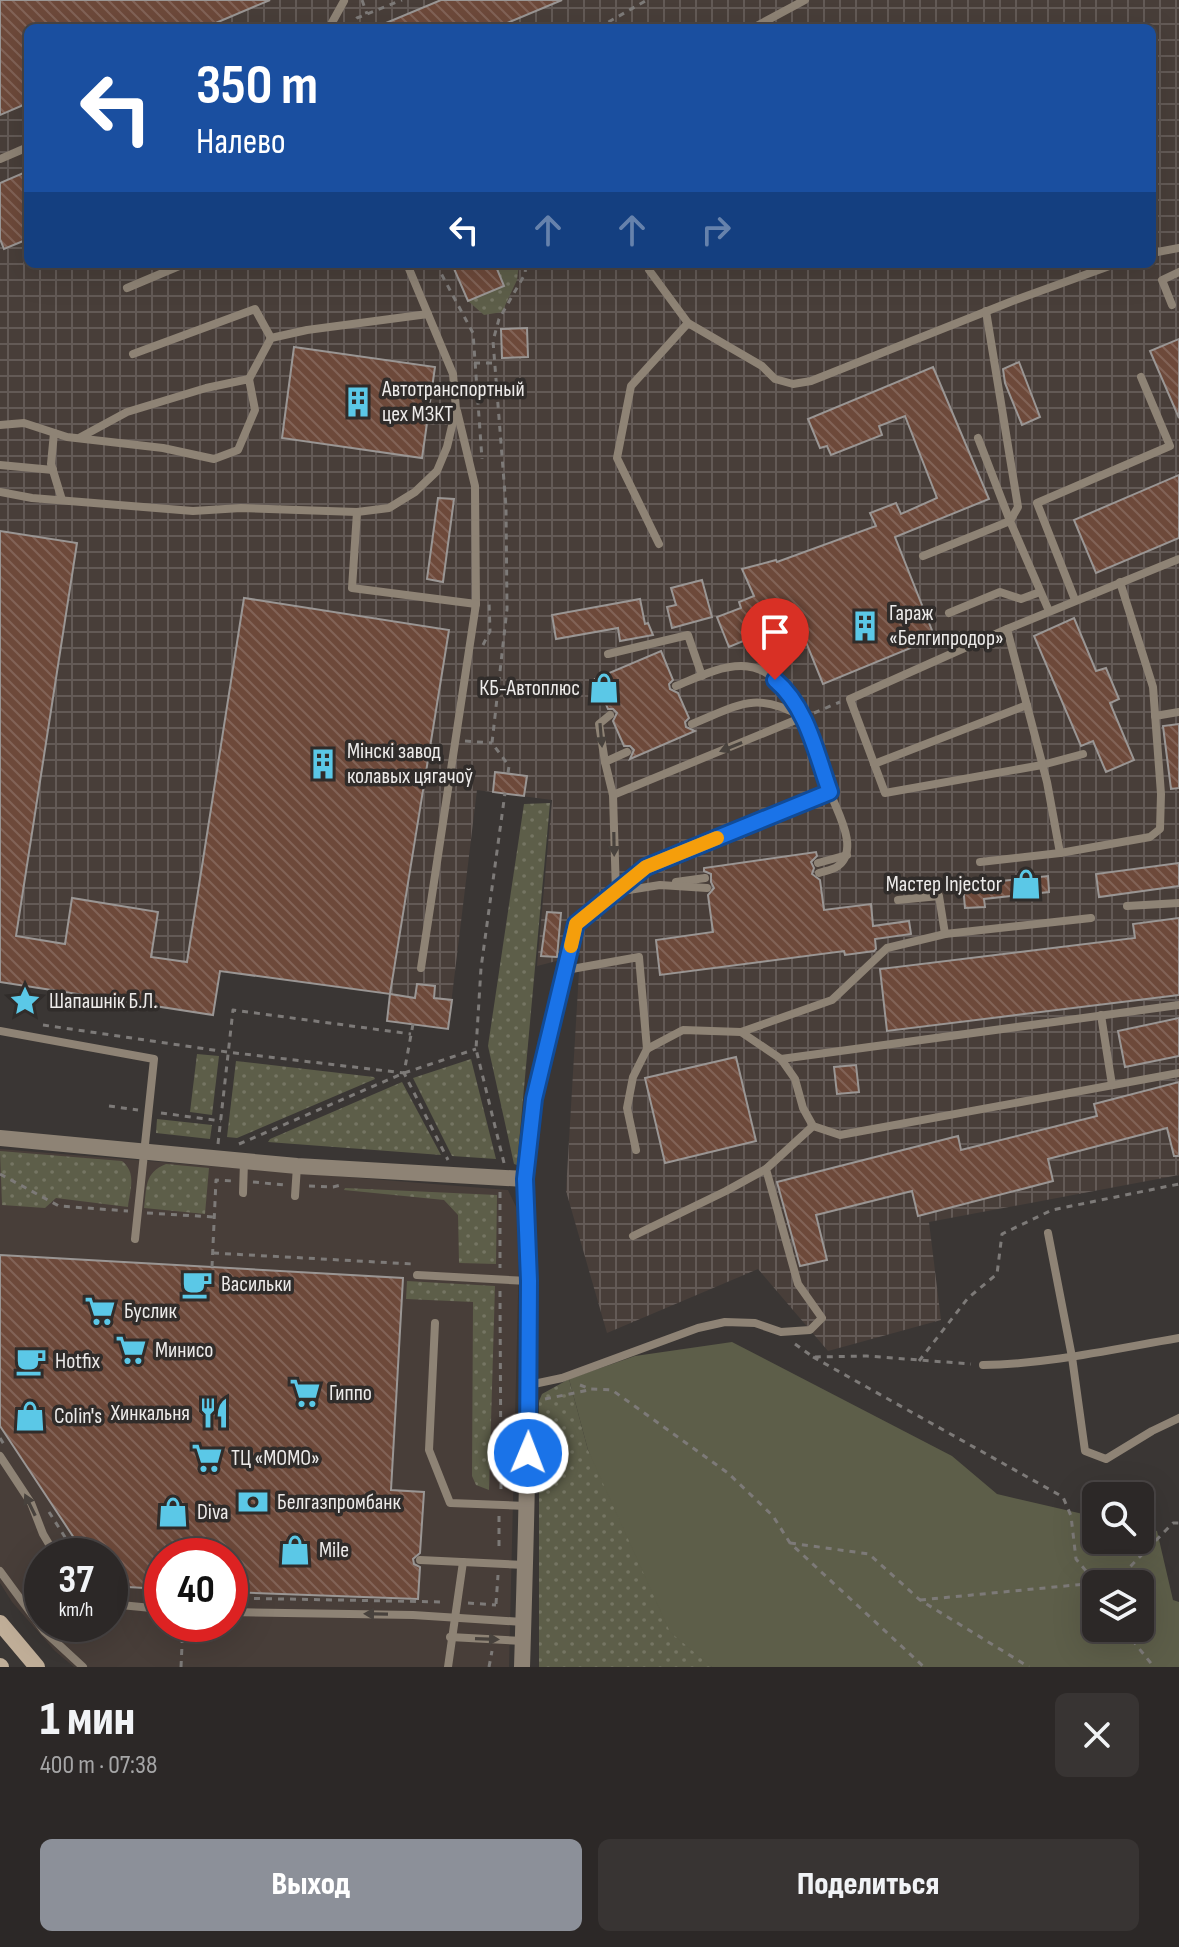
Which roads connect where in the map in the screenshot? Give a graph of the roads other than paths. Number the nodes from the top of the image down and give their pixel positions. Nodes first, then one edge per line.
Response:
1 (345, 0) edge
2 (805, 0) edge
3 (328, 24) edge
4 (760, 24) edge
5 (24, 149) edge
6 (0, 159) edge
7 (1179, 248) edge
8 (1156, 252) edge
9 (174, 268) edge
10 (409, 268) edge
11 (648, 268) edge
12 (1104, 268) edge
13 (1179, 272) edge
14 (127, 288) dead end
15 (1172, 305) dead end
16 (986, 311) junction
17 (428, 314) junction
18 (688, 323) junction
19 (271, 338) junction
20 (133, 354) dead end
21 (1141, 377) dead end
22 (249, 379) junction
23 (456, 409) junction
24 (0, 425) edge
25 (54, 433) junction
26 (79, 438) junction
27 (978, 438) dead end
28 (0, 465) edge
29 (53, 470) junction
30 (0, 492) edge
31 (62, 500) junction
32 (357, 512) junction
33 (1010, 521) junction
34 (659, 544) dead end
35 (923, 556) dead end
36 (1179, 559) edge
37 (1120, 582) junction
38 (1040, 592) junction
39 (1075, 600) junction
40 (476, 604) junction
41 (1049, 611) junction
42 (949, 613) dead end
43 (1007, 629) junction
44 (608, 654) dead end
45 (702, 676) junction
46 (676, 686) dead end
47 (1027, 705) junction
48 (1179, 712) edge
49 (610, 715) dead end
50 (1155, 716) junction
51 (803, 717) junction
52 (692, 724) dead end
53 (627, 752) dead end
54 (1083, 754) dead end
55 (605, 762) junction
56 (874, 764) junction
57 (1042, 765) junction
58 (830, 792) junction
59 (613, 795) junction
60 (1060, 853) junction
61 (847, 855) junction
62 (980, 862) dead end
63 (818, 863) dead end
64 (819, 873) dead end
65 (705, 878) dead end
66 (660, 885) junction
67 (707, 888) dead end
68 (616, 893) junction
69 (898, 900) dead end
70 (1179, 903) edge
71 (1127, 906) dead end
72 (1091, 918) dead end
73 (945, 934) junction
74 (567, 964) junction
75 (421, 968) dead end
76 (1179, 1005) edge
77 (1101, 1015) junction
78 (0, 1031) edge
79 (741, 1032) junction
80 (647, 1049) junction
81 (781, 1059) junction
82 (1179, 1073) edge
83 (1112, 1085) junction
84 (813, 1126) junction
85 (0, 1138) edge
86 (636, 1150) dead end
87 (143, 1153) junction
88 (244, 1162) junction
89 (297, 1166) junction
90 (766, 1169) junction
91 (525, 1179) junction
92 (243, 1193) dead end
93 (295, 1196) dead end
94 (1048, 1233) dead end
95 (633, 1236) dead end
96 (135, 1239) dead end
97 (417, 1275) dead end
98 (529, 1281) junction
99 (435, 1323) dead end
100 (1179, 1338) edge
101 (1072, 1357) junction
102 (983, 1365) road end
103 (529, 1385) junction
104 (1179, 1418) edge
105 (0, 1456) edge
106 (526, 1506) junction
107 (45, 1538) edge
108 (420, 1560) dead end
109 (463, 1562) junction
110 (525, 1565) junction
111 (0, 1571) edge
112 (248, 1612) edge
113 (454, 1617) junction
114 (523, 1622) junction
115 (0, 1623) edge
116 (450, 1637) junction
117 (523, 1641) junction
118 (37, 1667) edge
119 (83, 1667) edge
120 (448, 1667) edge
121 (522, 1667) edge

1 - 3 lane
2 - 4 lane
5 - 6 lane
7 - 8 lane
9 - 14 lane
10 - 17 lane
11 - 18 lane
12 - 16 lane
13 - 15 lane
16 - 18 lane
16 - 33 lane
17 - 19 lane
17 - 23 lane
18 - 34 lane
19 - 20 lane
19 - 22 lane
21 - 39 lane
22 - 26 lane
22 - 26 lane
23 - 32 lane
23 - 40 lane
24 - 25 lane
25 - 26 lane
25 - 29 lane
27 - 33 lane
28 - 29 lane
29 - 31 lane
30 - 31 lane
31 - 32 lane
32 - 40 lane
33 - 35 lane
33 - 38 lane
36 - 37 lane
37 - 39 lane
37 - 50 lane
38 - 41 lane
38 - 42 lane
39 - 41 lane
40 - 75 lane
41 - 43 lane
43 - 47 lane
43 - 56 lane
44 - 45 lane
45 - 46 lane
45 - 51 lane
47 - 56 lane
47 - 57 lane
48 - 50 lane
49 -> 55 lane
50 - 60 lane
51 - 52 lane
51 - 58 lane
51 -> 59 lane
53 - 55 lane
54 - 57 lane
55 - 59 lane
56 - 57 lane
57 - 60 lane
58 - 61 lane
58 - 68 lane
59 -> 68 lane
60 - 62 lane
61 - 63 lane
61 - 64 lane
65 - 66 lane
66 - 67 lane
66 - 68 lane
68 - 74 lane
69 - 73 lane
70 - 71 lane
72 - 73 lane
73 - 79 lane
74 - 80 lane
74 - 91 street
76 - 77 lane
77 - 81 lane
77 - 83 lane
78 - 87 lane
79 - 80 lane
79 - 81 lane
80 - 86 lane
81 - 84 lane
82 - 83 lane
83 - 84 lane
84 - 90 lane
85 - 87 street
87 - 88 street
87 - 96 lane
88 - 89 street
88 - 92 lane
89 - 91 street
89 - 93 lane
90 - 95 lane
90 - 103 lane
91 - 98 street
94 - 101 lane
97 - 98 lane
98 - 103 street
99 - 106 lane
100 - 101 lane
101 - 102 lane
101 - 104 lane
103 - 106 street
107 -> 105 lane
106 - 110 street
108 - 109 lane
109 - 110 lane
109 - 113 lane
110 - 114 street
111 - 119 lane
113 -> 112 lane
113 - 114 lane
113 - 116 lane
114 - 117 street
115 - 118 main road
116 -> 117 lane
116 - 120 lane
117 - 121 street

